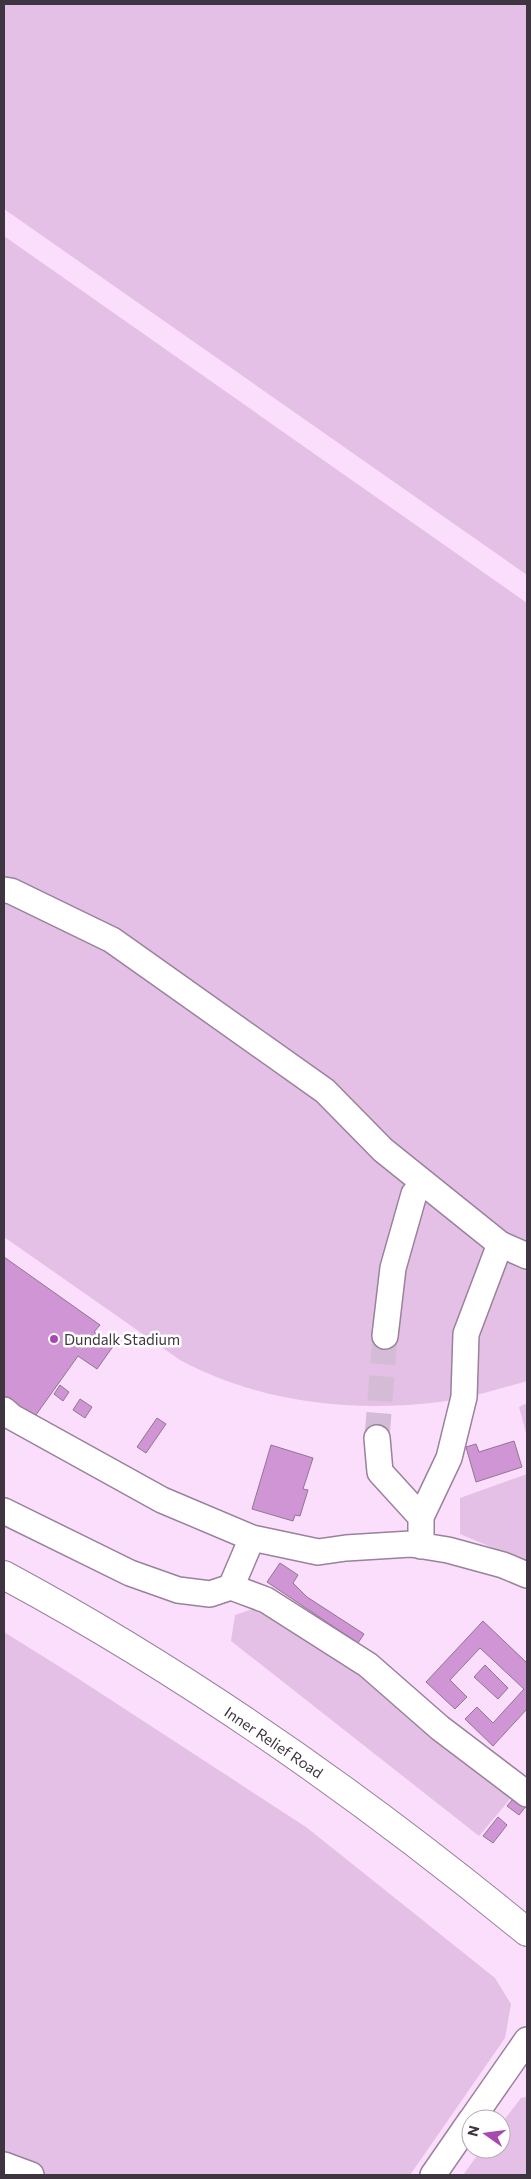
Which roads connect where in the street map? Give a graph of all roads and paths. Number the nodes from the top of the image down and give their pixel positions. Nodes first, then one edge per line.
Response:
1 (4, 890) edge
2 (423, 1182) junction
3 (500, 1244) junction
4 (527, 1256) edge
5 (385, 1336) tunnel mouth
6 (4, 1410) edge
7 (377, 1438) tunnel mouth
8 (4, 1511) edge
9 (421, 1517) junction
10 (252, 1538) junction
11 (421, 1546) junction
12 (4, 1575) edge
13 (527, 1575) edge
14 (231, 1587) junction
15 (527, 1794) edge
16 (527, 1932) edge
17 (527, 2040) edge
18 (479, 2109) edge
19 (461, 2134) edge
20 (4, 2164) edge
21 (31, 2175) edge
22 (433, 2175) edge

1 - 2 street
2 - 3 street
2 - 5 street
3 - 4 street
3 - 9 street
6 - 10 street
7 - 9 street
8 - 14 street
9 - 11 street
10 - 11 street
10 - 14 street
11 - 13 street
12 - 16 main road, Inner Relief Road
14 - 15 street
17 - 18 street
19 - 22 street
20 - 21 street

